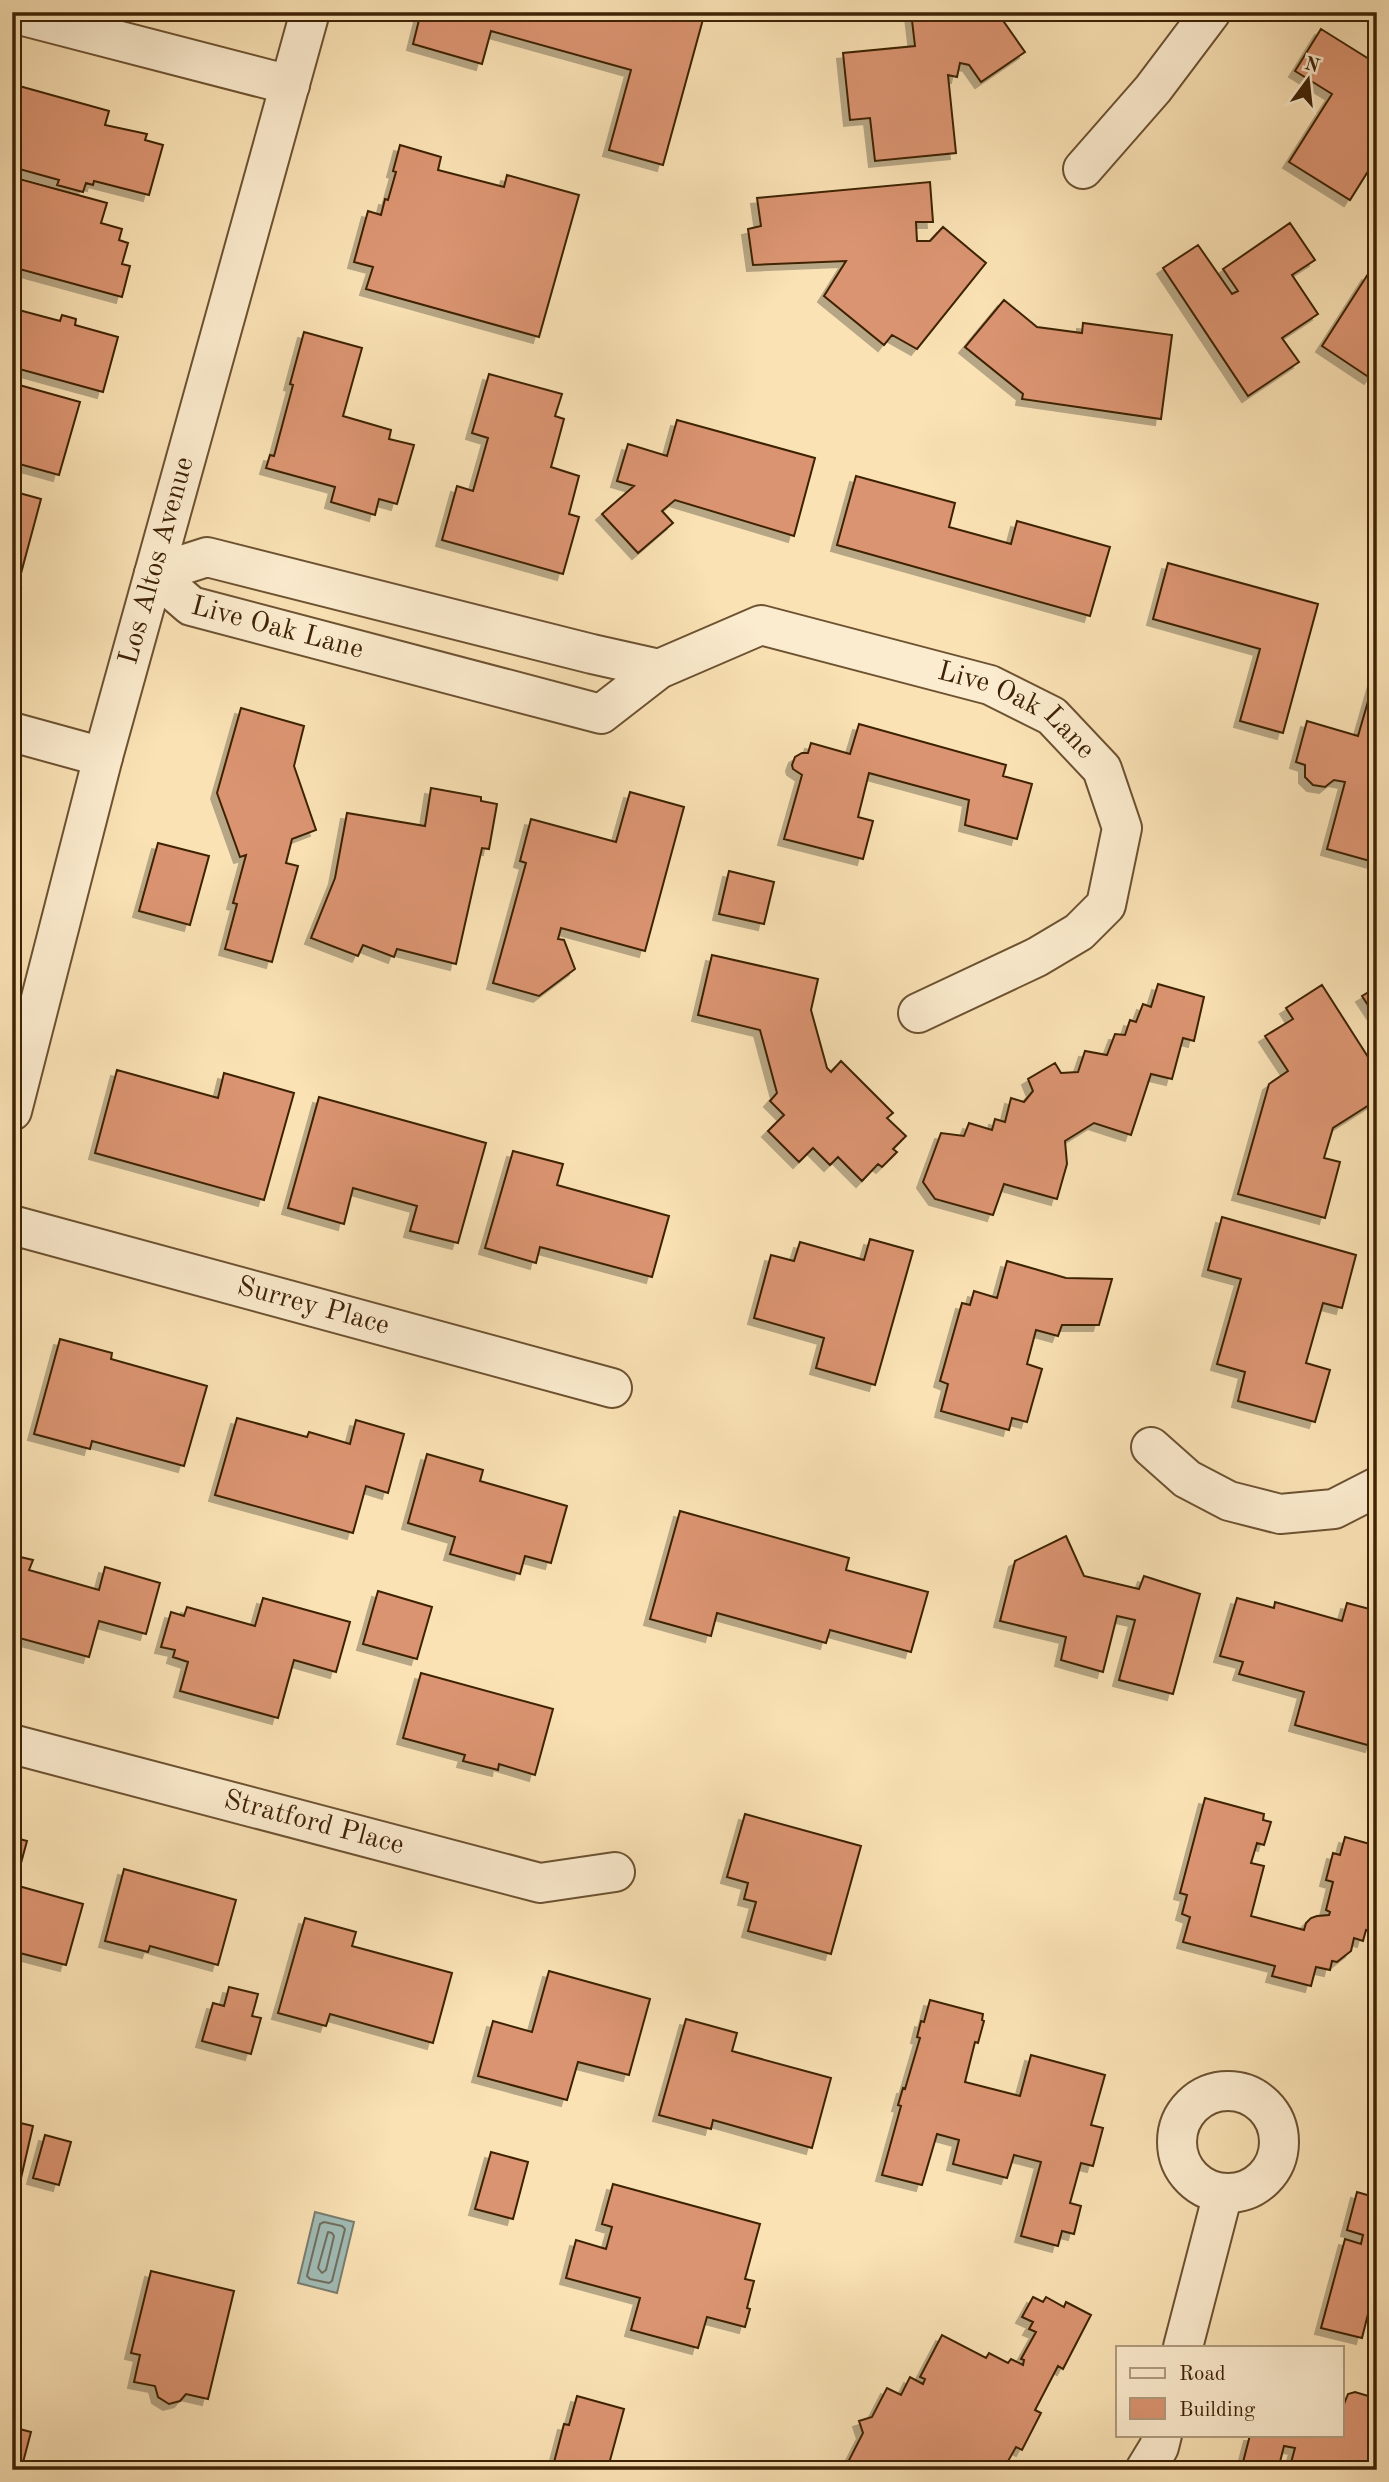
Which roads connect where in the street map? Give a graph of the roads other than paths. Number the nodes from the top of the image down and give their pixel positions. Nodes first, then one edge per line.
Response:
1 (310, 12) edge
2 (1210, 12) edge
3 (12, 13) edge
4 (290, 85) junction
5 (1083, 169) dead end
6 (154, 574) junction
7 (659, 668) junction
8 (12, 732) edge
9 (103, 757) junction
10 (918, 1013) dead end
11 (12, 1111) edge
12 (12, 1225) edge
13 (612, 1388) dead end
14 (1151, 1447) dead end
15 (1377, 1487) edge
16 (12, 1744) edge
17 (615, 1872) dead end
18 (1223, 2193) dead end
19 (1183, 2346) edge
20 (1161, 2436) edge
21 (1145, 2470) edge

1 - 4 street, Los Altos Avenue
2 - 5 street
3 - 4 street
4 - 6 street, Los Altos Avenue
6 - 7 street, Live Oak Lane
6 - 7 street, Live Oak Lane
6 - 9 street, Los Altos Avenue
7 - 10 street, Live Oak Lane
8 - 9 street
9 - 11 street, Los Altos Avenue
12 - 13 street, Surrey Place
14 - 15 street
16 - 17 street, Stratford Place
18 - 19 street
20 - 21 street

